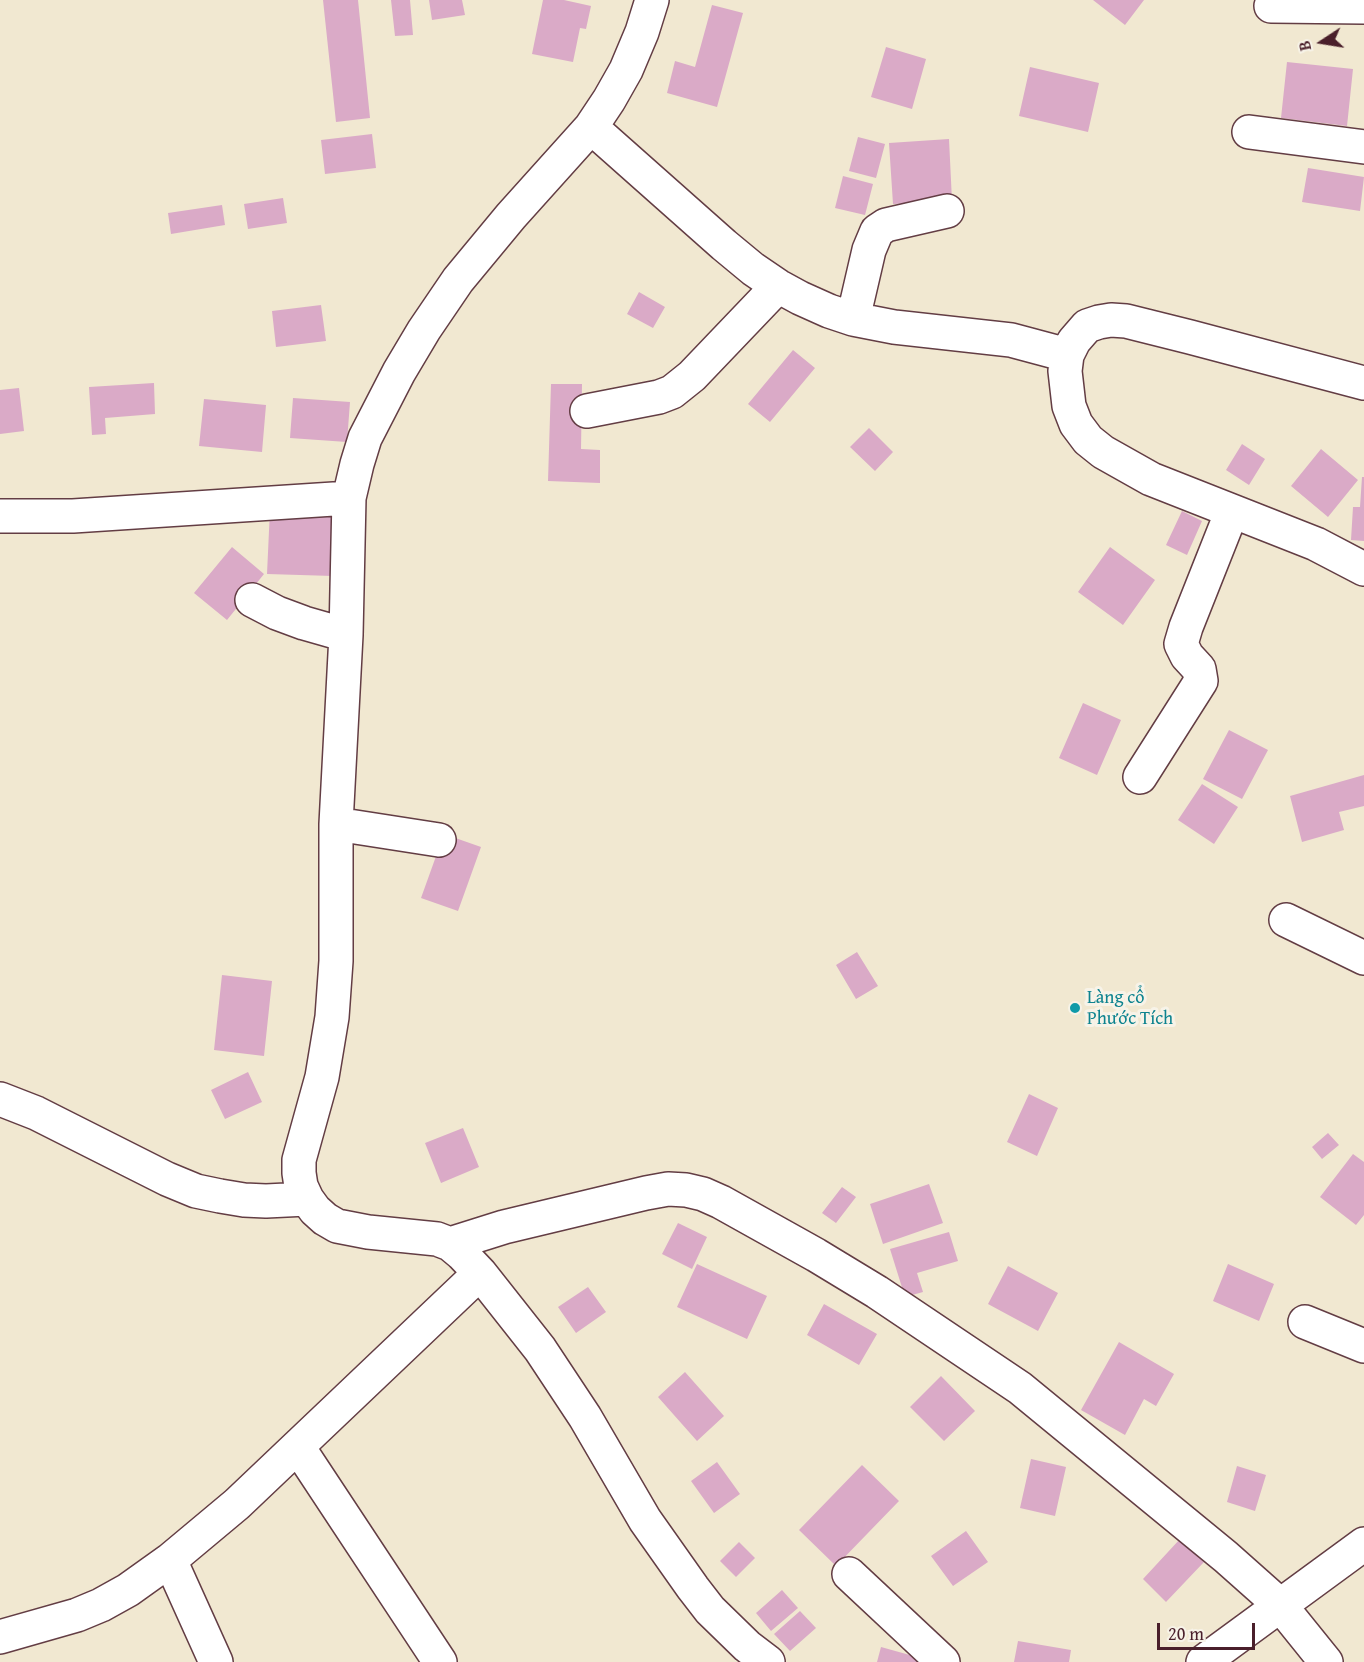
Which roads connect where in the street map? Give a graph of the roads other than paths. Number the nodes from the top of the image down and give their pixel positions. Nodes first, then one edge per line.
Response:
1 (652, 0) edge
2 (1271, 6) dead end
3 (1364, 7) edge
4 (591, 127) junction
5 (1249, 132) dead end
6 (1364, 147) edge
7 (947, 211) dead end
8 (778, 286) junction
9 (853, 319) junction
10 (1067, 356) junction
11 (1364, 383) edge
12 (587, 411) dead end
13 (349, 498) junction
14 (1232, 511) junction
15 (0, 516) edge
16 (1364, 570) edge
17 (252, 600) dead end
18 (346, 635) junction
19 (1140, 777) dead end
20 (336, 824) junction
21 (439, 840) dead end
22 (1286, 920) dead end
23 (1364, 958) edge
24 (0, 1099) edge
25 (307, 1199) junction
26 (450, 1244) junction
27 (480, 1273) junction
28 (1305, 1322) dead end
29 (1364, 1346) edge
30 (298, 1447) junction
31 (1364, 1544) edge
32 (170, 1560) junction
33 (849, 1574) dead end
34 (1280, 1605) junction
35 (0, 1637) edge
36 (216, 1662) edge
37 (440, 1662) edge
38 (768, 1662) edge
39 (943, 1662) edge
40 (1203, 1662) edge
41 (1326, 1662) edge

1 - 4 street
2 - 3 street
4 - 8 street
4 - 13 street
5 - 6 street
7 - 9 street
8 - 9 street
8 - 12 street
9 - 10 street
10 - 11 street
10 - 14 street
13 - 15 street
13 - 18 street
14 - 16 street
14 - 19 street
17 - 18 street
18 - 20 street
20 - 21 street
20 - 25 street
22 - 23 street
24 - 25 street
25 - 26 street
26 - 27 street
26 - 34 street
27 - 30 street
27 - 38 street
28 - 29 street
30 - 32 street
30 - 37 street
31 - 34 street
32 - 35 street
32 - 36 street
33 - 39 street
34 - 40 street
34 - 41 street

